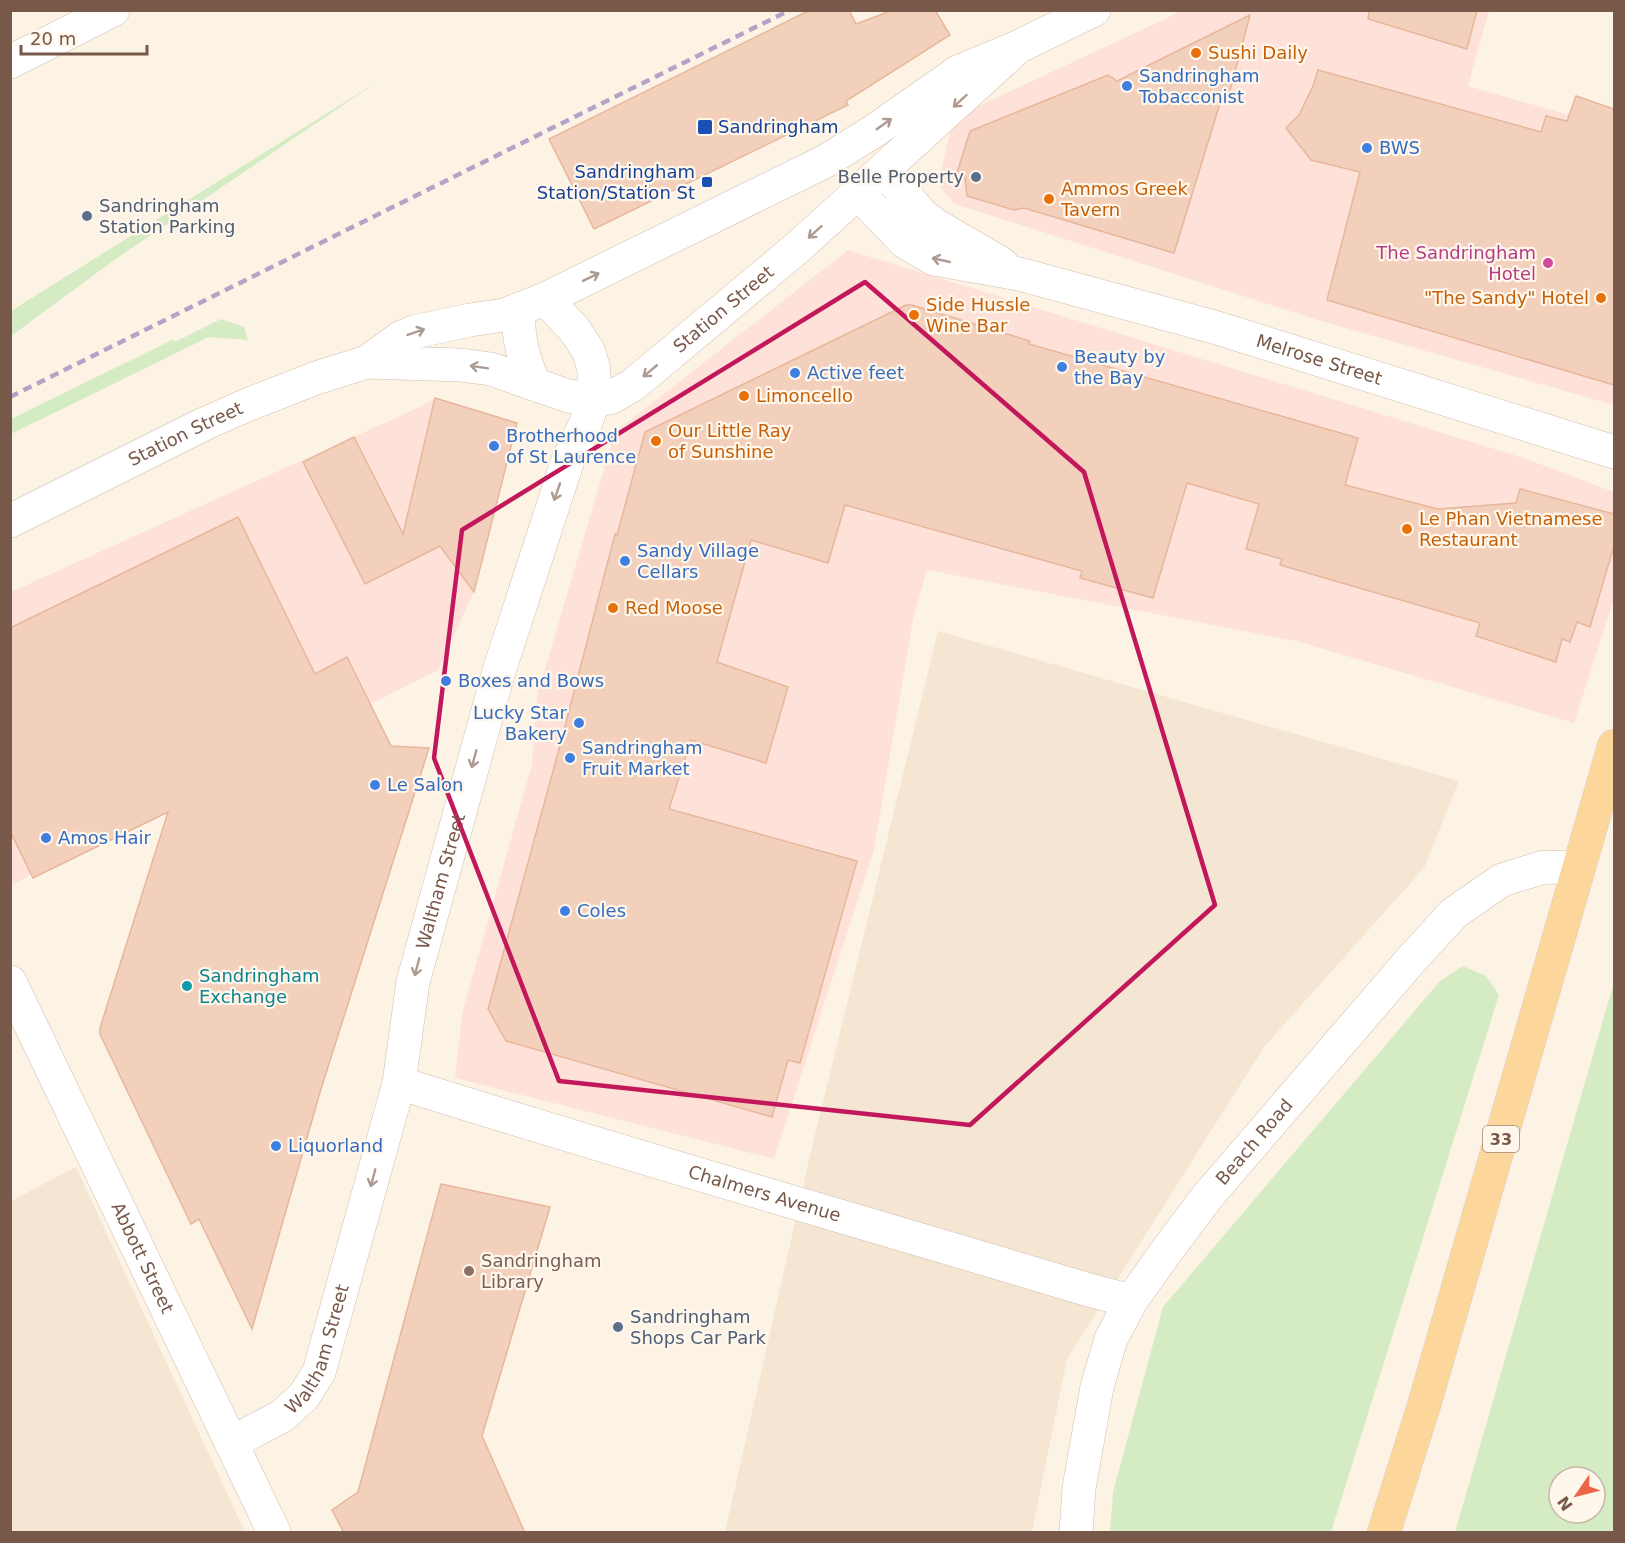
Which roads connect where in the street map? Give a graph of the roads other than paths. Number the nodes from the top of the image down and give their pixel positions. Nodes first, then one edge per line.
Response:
1 (113, 10) edge
2 (1094, 10) edge
3 (1018, 48) junction
4 (10, 62) edge
5 (842, 151) junction
6 (884, 170) junction
7 (858, 193) junction
8 (1020, 274) junction
9 (532, 305) junction
10 (367, 362) junction
11 (534, 384) junction
12 (594, 399) junction
13 (1614, 452) edge
14 (10, 521) edge
15 (1614, 746) edge
16 (1578, 868) junction
17 (10, 982) edge
18 (399, 1083) junction
19 (1131, 1301) junction
20 (231, 1443) junction
21 (274, 1533) edge
22 (1076, 1533) edge
23 (1384, 1533) edge

1 - 4 street
2 - 3 street, Station Street
5 -> 3 street, Station Street
3 -> 6 street, Station Street
5 - 6 street
5 - 7 street
9 -> 5 street, Station Street
6 - 7 street, Station Street
6 - 8 street, Melrose Street
8 -> 7 street, Melrose Street
7 -> 12 street, Station Street
8 - 13 street, Melrose Street
10 -> 9 street, Station Street
9 - 11 street
9 - 12 street, Waltham Street
11 -> 10 street, Station Street
10 - 14 street, Station Street
11 - 12 street, Station Street
12 -> 18 street, Waltham Street
15 - 16 main road, 33
16 - 19 street, Beach Road
16 - 23 main road, 33
17 - 20 street, Abbott Street
18 - 19 street, Chalmers Avenue
18 -> 20 street, Waltham Street
19 - 22 street, Beach Road
20 - 21 street, Abbott Street

